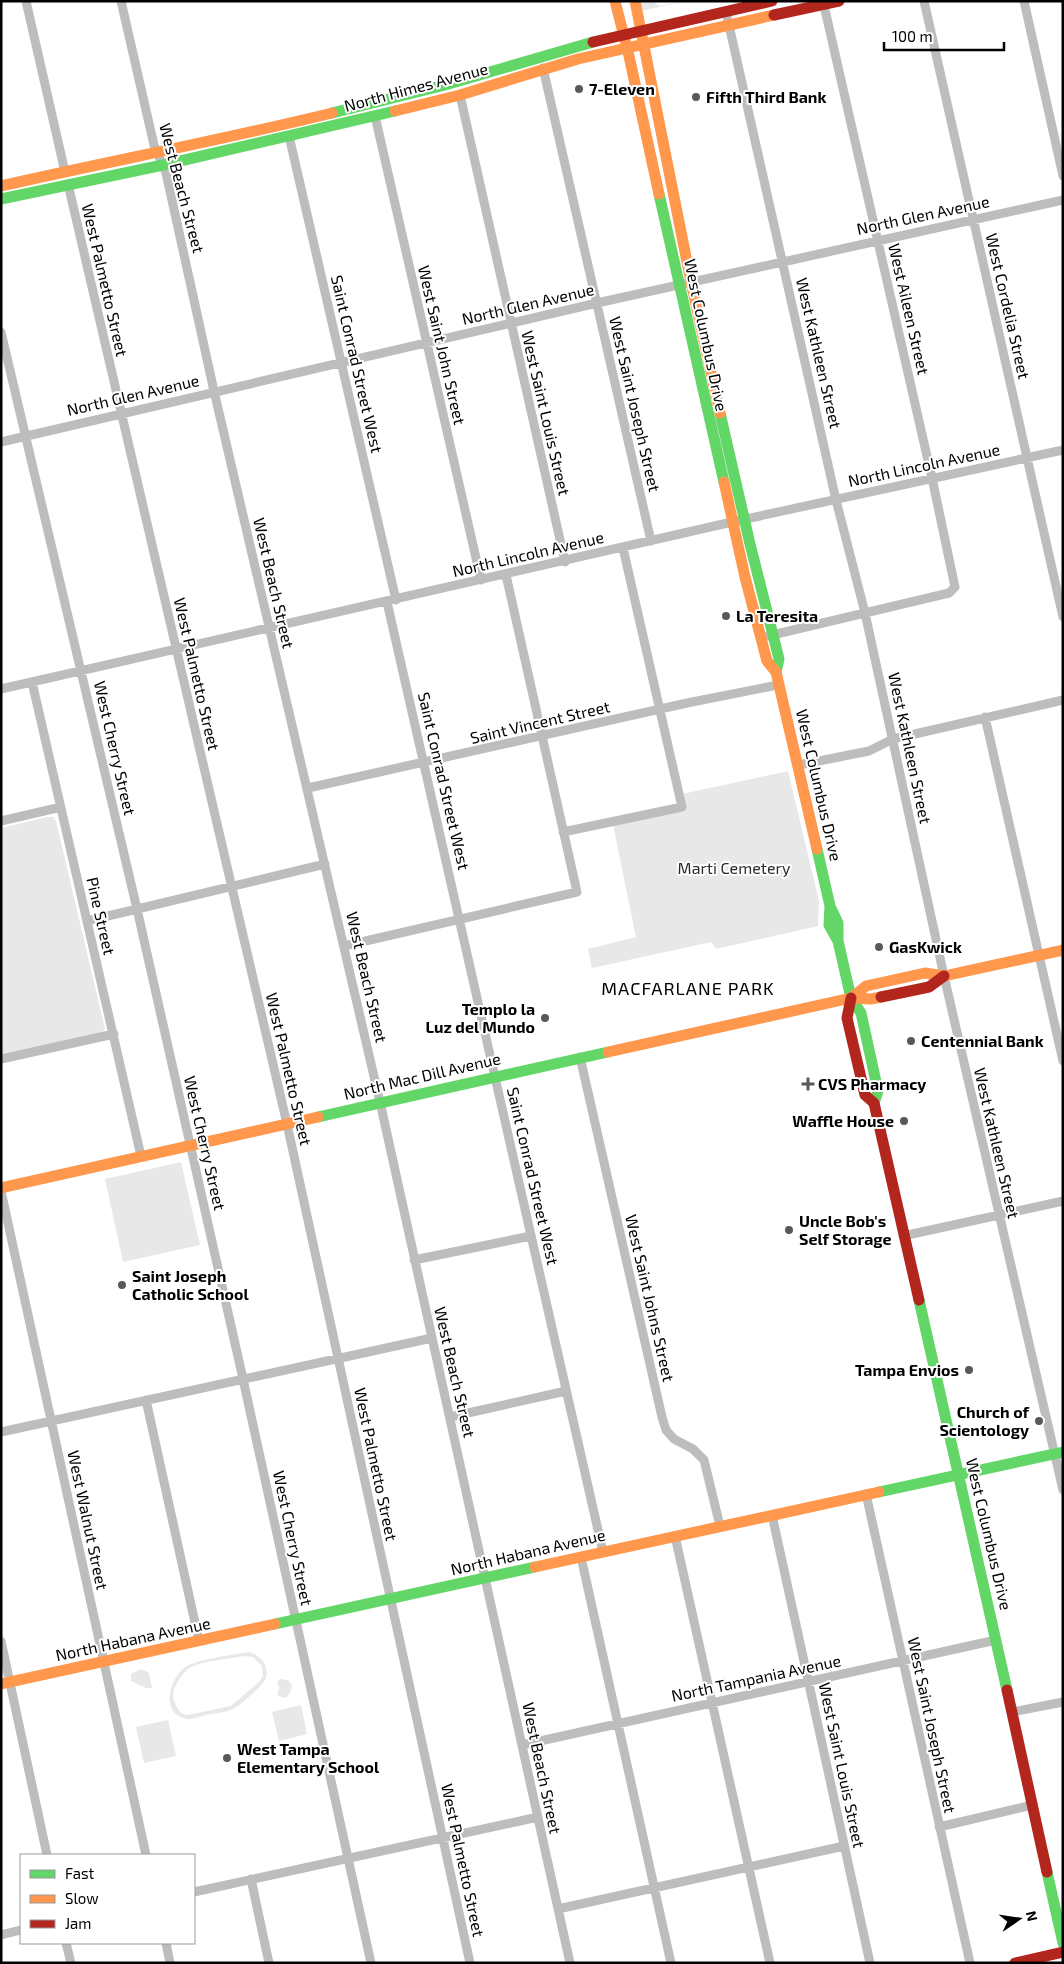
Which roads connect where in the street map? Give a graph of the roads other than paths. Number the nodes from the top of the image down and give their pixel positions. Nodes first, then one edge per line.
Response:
1 (26, 1) edge
2 (121, 1) edge
3 (615, 1) edge
4 (635, 1) edge
5 (772, 1) edge
6 (839, 1) edge
7 (924, 1) edge
8 (1024, 1) edge
9 (824, 3) edge
10 (726, 12) junction
11 (729, 26) junction
12 (642, 31) junction
13 (624, 34) junction
14 (644, 44) junction
15 (627, 48) junction
16 (544, 68) junction
17 (445, 85) junction
18 (460, 95) junction
19 (370, 103) junction
20 (374, 116) junction
21 (315, 130) junction
22 (289, 136) junction
23 (157, 153) junction
24 (163, 165) junction
25 (61, 172) junction
26 (1063, 176) edge
27 (68, 184) junction
28 (1, 186) edge
29 (1, 192) edge
30 (1, 199) edge
31 (1063, 200) edge
32 (973, 220) junction
33 (878, 241) junction
34 (783, 262) junction
35 (691, 282) junction
36 (678, 285) junction
37 (597, 303) junction
38 (511, 323) junction
39 (1, 332) edge
40 (426, 343) junction
41 (340, 362) junction
42 (214, 392) junction
43 (121, 414) junction
44 (25, 437) junction
45 (1, 442) edge
46 (1063, 450) edge
47 (1027, 457) junction
48 (932, 478) junction
49 (836, 500) junction
50 (744, 520) junction
51 (732, 522) junction
52 (651, 541) junction
53 (623, 548) junction
54 (564, 562) junction
55 (506, 575) junction
56 (481, 580) junction
57 (391, 600) junction
58 (865, 613) junction
59 (1063, 617) edge
60 (269, 628) junction
61 (773, 635) junction
62 (760, 638) junction
63 (176, 649) junction
64 (81, 671) junction
65 (776, 672) junction
66 (32, 682) junction
67 (778, 685) junction
68 (1, 689) edge
69 (1063, 700) edge
70 (659, 710) junction
71 (985, 717) junction
72 (542, 737) junction
73 (893, 739) junction
74 (424, 763) junction
75 (799, 765) junction
76 (308, 788) junction
77 (60, 807) junction
78 (1, 821) edge
79 (563, 832) junction
80 (325, 864) junction
81 (232, 886) junction
82 (137, 909) junction
83 (460, 920) junction
84 (87, 921) junction
85 (344, 946) junction
86 (1063, 950) edge
87 (1039, 956) junction
88 (944, 976) junction
89 (851, 998) junction
90 (114, 1034) junction
91 (580, 1057) junction
92 (1, 1059) edge
93 (1063, 1061) edge
94 (496, 1077) junction
95 (380, 1102) junction
96 (287, 1124) junction
97 (190, 1145) junction
98 (141, 1156) junction
99 (1, 1190) edge
100 (1063, 1201) edge
101 (998, 1215) junction
102 (531, 1236) junction
103 (903, 1236) junction
104 (414, 1260) junction
105 (432, 1338) junction
106 (338, 1359) junction
107 (243, 1379) junction
108 (566, 1391) junction
109 (146, 1400) junction
110 (450, 1416) junction
111 (52, 1421) junction
112 (1, 1432) edge
113 (1059, 1453) edge
114 (959, 1475) junction
115 (1063, 1490) edge
116 (866, 1494) junction
117 (772, 1515) junction
118 (720, 1526) junction
119 (675, 1536) junction
120 (603, 1552) junction
121 (581, 1557) junction
122 (485, 1578) junction
123 (390, 1599) junction
124 (296, 1620) junction
125 (996, 1640) junction
126 (1, 1641) edge
127 (199, 1641) junction
128 (903, 1661) junction
129 (104, 1662) junction
130 (808, 1681) junction
131 (6, 1683) edge
132 (712, 1702) junction
133 (1063, 1702) edge
134 (1012, 1712) junction
135 (619, 1723) junction
136 (522, 1745) junction
137 (1032, 1805) junction
138 (538, 1817) junction
139 (939, 1827) junction
140 (442, 1837) junction
141 (844, 1846) junction
142 (47, 1854) edge
143 (146, 1854) edge
144 (347, 1858) junction
145 (750, 1868) junction
146 (251, 1879) junction
147 (655, 1889) junction
148 (195, 1892) edge
149 (558, 1909) junction
150 (20, 1930) edge
151 (1, 1935) edge
152 (1063, 1943) edge
153 (66, 1944) edge
154 (166, 1944) edge
155 (1063, 1952) edge
156 (71, 1963) edge
157 (170, 1963) edge
158 (269, 1963) edge
159 (371, 1963) edge
160 (470, 1963) edge
161 (570, 1963) edge
162 (671, 1963) edge
163 (770, 1963) edge
164 (870, 1963) edge
165 (970, 1963) edge
166 (1015, 1963) edge

1 - 25 street
2 - 23 street, West Beach Street
3 - 13 street, West Columbus Drive
4 - 12 street, West Columbus Drive
5 - 10 street, North Himes Avenue
6 - 9 street, North Himes Avenue
7 - 32 street, West Cordelia Street
8 - 26 street
9 - 11 street, North Himes Avenue
9 - 33 street, West Aileen Street
10 - 11 street, West Kathleen Street
10 - 12 street, North Himes Avenue
11 - 14 street, North Himes Avenue
11 - 34 street, West Kathleen Street
12 - 13 street, North Himes Avenue
12 - 14 street, West Columbus Drive
13 - 15 street, West Columbus Drive
13 - 17 street, North Himes Avenue
14 - 15 street, North Himes Avenue
14 - 35 street, West Columbus Drive
15 - 16 street, North Himes Avenue
15 - 36 street, West Columbus Drive
16 - 18 street, North Himes Avenue
16 - 37 street, West Saint Joseph Street
17 - 19 street, North Himes Avenue
17 - 20 street
18 - 20 street, North Himes Avenue
18 - 38 street, West Saint Louis Street
19 - 21 street
19 - 23 street, North Himes Avenue
20 - 21 street, North Himes Avenue
20 - 40 street, West Saint John Street
21 - 22 street, North Himes Avenue
22 - 24 street, North Himes Avenue
22 - 41 street, Saint Conrad Street West
23 - 24 street, West Beach Street
23 - 25 street, North Himes Avenue
24 - 27 street, North Himes Avenue
24 - 42 street, West Beach Street
25 - 28 street, North Himes Avenue
25 - 29 street
27 - 30 street, North Himes Avenue
27 - 43 street, West Palmetto Street
31 - 32 street, North Glen Avenue
32 - 33 street, North Glen Avenue
32 - 47 street, West Cordelia Street
33 - 34 street, North Glen Avenue
33 - 48 street, West Aileen Street
34 - 35 street, North Glen Avenue
34 - 49 street, West Kathleen Street
35 - 36 street, North Glen Avenue
35 - 50 street, West Columbus Drive
36 - 37 street, North Glen Avenue
36 - 51 street, West Columbus Drive
37 - 38 street, North Glen Avenue
37 - 52 street, West Saint Joseph Street
38 - 40 street, North Glen Avenue
38 - 54 street, West Saint Louis Street
39 - 44 street, West Cherry Street
40 - 41 street, North Glen Avenue
40 - 56 street, West Saint John Street
41 - 42 street, North Glen Avenue
41 - 57 street, Saint Conrad Street West
42 - 43 street, North Glen Avenue
42 - 60 street, West Beach Street
43 - 44 street, North Glen Avenue
43 - 63 street, West Palmetto Street
44 - 45 street, North Glen Avenue
44 - 64 street, West Cherry Street
46 - 47 street, North Lincoln Avenue
47 - 48 street, North Lincoln Avenue
47 - 59 street, West Cordelia Street
48 - 49 street, North Lincoln Avenue
48 - 58 street, West Aileen Street
49 - 50 street, North Lincoln Avenue
49 - 58 street, West Kathleen Street
50 - 51 street, North Lincoln Avenue
50 - 61 street, West Columbus Drive
51 - 52 street, North Lincoln Avenue
51 - 62 street, West Columbus Drive
52 - 53 street, North Lincoln Avenue
53 - 54 street, North Lincoln Avenue
53 - 70 street
54 - 55 street, North Lincoln Avenue
55 - 56 street, North Lincoln Avenue
55 - 72 street
56 - 57 street, North Lincoln Avenue
57 - 60 street, North Lincoln Avenue
57 - 74 street, Saint Conrad Street West
58 - 61 street
58 - 73 street, West Kathleen Street
60 - 63 street, North Lincoln Avenue
60 - 76 street, West Beach Street
61 - 62 street
61 - 65 street, West Columbus Drive
62 - 65 street, West Columbus Drive
63 - 64 street, North Lincoln Avenue
63 - 81 street, West Palmetto Street
64 - 66 street, North Lincoln Avenue
64 - 82 street, West Cherry Street
65 - 67 street, West Columbus Drive
66 - 68 street, North Lincoln Avenue
66 - 77 street, Pine Street
67 - 70 street, Saint Vincent Street
67 - 75 street, West Columbus Drive
69 - 71 street
70 - 72 street, Saint Vincent Street
70 - 79 street
71 - 73 street
71 - 87 street
72 - 74 street, Saint Vincent Street
72 - 79 street
73 - 75 street
73 - 88 street, West Kathleen Street
74 - 76 street, Saint Vincent Street
74 - 83 street, Saint Conrad Street West
75 - 89 street, West Columbus Drive
76 - 80 street, West Beach Street
77 - 78 street
77 - 84 street, Pine Street
79 - 83 street
80 - 81 street
80 - 85 street, West Beach Street
81 - 82 street
81 - 96 street, West Palmetto Street
82 - 84 street
82 - 97 street, West Cherry Street
83 - 85 street
83 - 94 street, Saint Conrad Street West
84 - 90 street, Pine Street
85 - 95 street, West Beach Street
86 - 87 street, North Mac Dill Avenue
87 - 88 street, North Mac Dill Avenue
87 - 93 street
88 - 89 street, North Mac Dill Avenue
88 - 101 street, West Kathleen Street
89 - 91 street, North Mac Dill Avenue
89 - 103 street, West Columbus Drive
90 - 92 street
90 - 98 street, Pine Street
91 - 94 street, North Mac Dill Avenue
91 - 118 street, West Saint Johns Street
94 - 95 street, North Mac Dill Avenue
94 - 102 street, Saint Conrad Street West
95 - 96 street, North Mac Dill Avenue
95 - 104 street, West Beach Street
96 - 97 street, North Mac Dill Avenue
96 - 106 street, West Palmetto Street
97 - 98 street, North Mac Dill Avenue
97 - 107 street, West Cherry Street
98 - 99 street, North Mac Dill Avenue
99 - 111 street, West Walnut Street
100 - 101 street
101 - 103 street
101 - 113 street, West Kathleen Street
102 - 104 street
102 - 108 street, Saint Conrad Street West
103 - 114 street, West Columbus Drive
104 - 105 street, West Beach Street
105 - 106 street
105 - 110 street, West Beach Street
106 - 107 street
106 - 123 street, West Palmetto Street
107 - 109 street
107 - 124 street, West Cherry Street
108 - 110 street
108 - 120 street, Saint Conrad Street West
109 - 111 street
109 - 127 street
110 - 122 street, West Beach Street
111 - 112 street
111 - 129 street, West Walnut Street
113 - 114 street, North Habana Avenue
113 - 115 street, West Kathleen Street
114 - 116 street, North Habana Avenue
114 - 125 street, West Columbus Drive
116 - 117 street, North Habana Avenue
116 - 128 street, West Saint Joseph Street
117 - 118 street, North Habana Avenue
117 - 130 street, West Saint Louis Street
118 - 119 street, North Habana Avenue
119 - 120 street, North Habana Avenue
119 - 132 street
120 - 121 street, North Habana Avenue
121 - 122 street, North Habana Avenue
121 - 135 street
122 - 123 street, North Habana Avenue
122 - 136 street, West Beach Street
123 - 124 street, North Habana Avenue
123 - 140 street, West Palmetto Street
124 - 127 street, North Habana Avenue
124 - 144 street, West Cherry Street
125 - 128 street, North Tampania Avenue
125 - 134 street, West Columbus Drive
126 - 131 street
127 - 129 street, North Habana Avenue
128 - 130 street, North Tampania Avenue
128 - 139 street, West Saint Joseph Street
129 - 131 street, North Habana Avenue
129 - 143 street, West Walnut Street
130 - 132 street, North Tampania Avenue
130 - 141 street, West Saint Louis Street
131 - 142 street
132 - 135 street, North Tampania Avenue
132 - 145 street
133 - 134 street
134 - 137 street, West Columbus Drive
135 - 136 street, North Tampania Avenue
135 - 147 street
136 - 138 street, West Beach Street
137 - 139 street
137 - 152 street, West Columbus Drive
138 - 140 street
138 - 149 street, West Beach Street
139 - 165 street, West Saint Joseph Street
140 - 144 street
140 - 160 street, West Palmetto Street
141 - 145 street
141 - 164 street, West Saint Louis Street
144 - 146 street
144 - 159 street, West Cherry Street
145 - 147 street
145 - 163 street
146 - 148 street
146 - 158 street
147 - 149 street
147 - 162 street
149 - 161 street, West Beach Street
150 - 151 street
153 - 156 street
154 - 157 street
155 - 166 street

